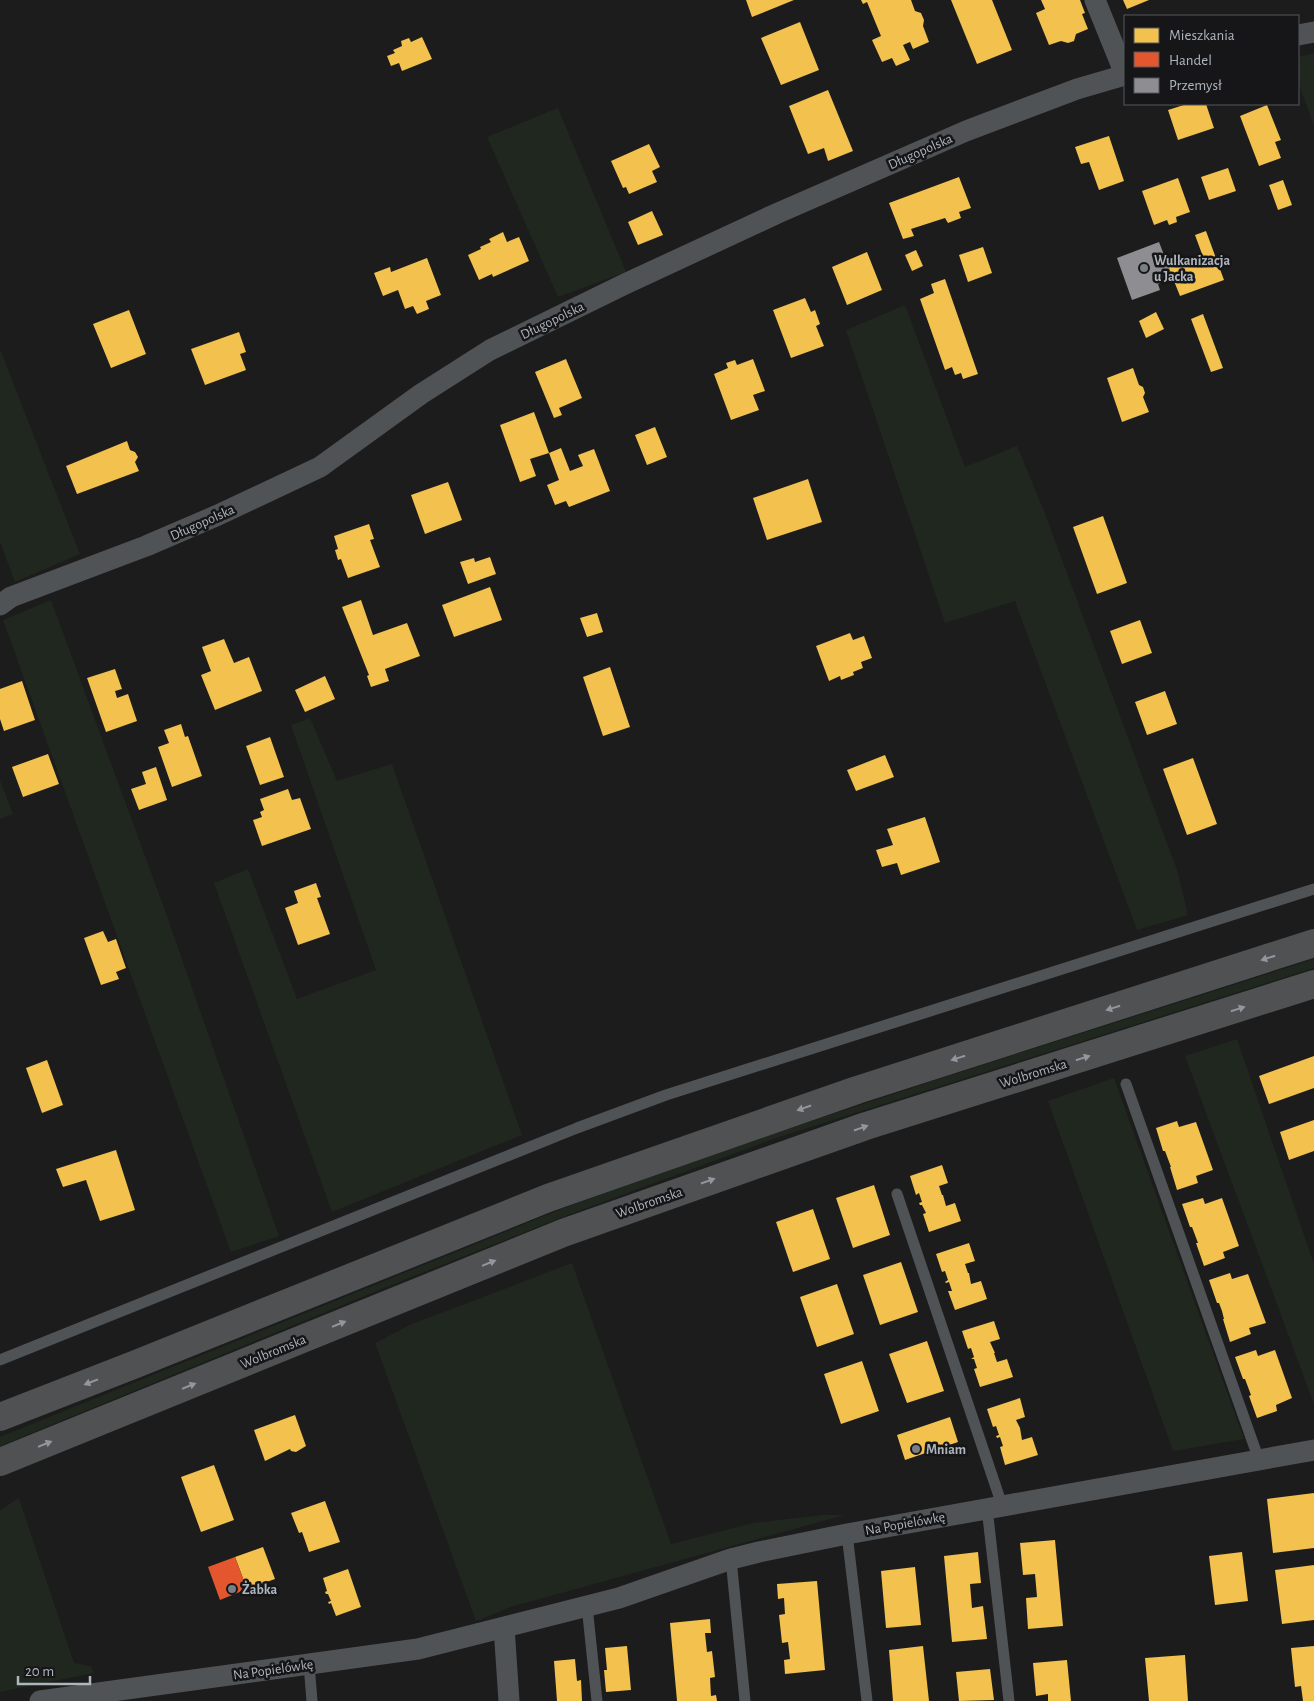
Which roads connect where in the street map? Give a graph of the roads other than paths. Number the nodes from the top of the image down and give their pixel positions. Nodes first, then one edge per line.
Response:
1 (1095, 0) edge
2 (1314, 32) edge
3 (1299, 35) edge
4 (1124, 72) edge
5 (1124, 75) edge
6 (0, 605) edge
7 (1314, 889) edge
8 (1314, 943) edge
9 (1314, 984) edge
10 (1126, 1084) dead end
11 (897, 1194) dead end
12 (0, 1360) edge
13 (0, 1417) edge
14 (1314, 1450) edge
15 (1260, 1460) junction
16 (0, 1462) edge
17 (995, 1507) junction
18 (847, 1534) junction
19 (731, 1559) junction
20 (587, 1606) junction
21 (504, 1627) junction
22 (308, 1664) junction
23 (40, 1701) edge
24 (312, 1701) edge
25 (509, 1701) edge
26 (596, 1701) edge
27 (745, 1701) edge
28 (867, 1701) edge
29 (1009, 1701) edge

1 - 4 street
2 - 3 street
5 - 6 street, Długopolska
7 - 12 lane
8 -> 13 main road
16 -> 9 main road, Wolbromska
10 - 15 lane
11 - 17 lane
14 - 15 street, Na Popielówkę
15 - 17 street, Na Popielówkę
17 - 18 street, Na Popielówkę
17 - 29 lane
18 - 19 street, Na Popielówkę
18 - 28 lane
19 - 20 street, Na Popielówkę
19 - 27 lane
20 - 21 street, Na Popielówkę
20 - 26 lane
21 - 22 street, Na Popielówkę
21 - 25 street
22 - 23 street, Na Popielówkę
22 - 24 lane

